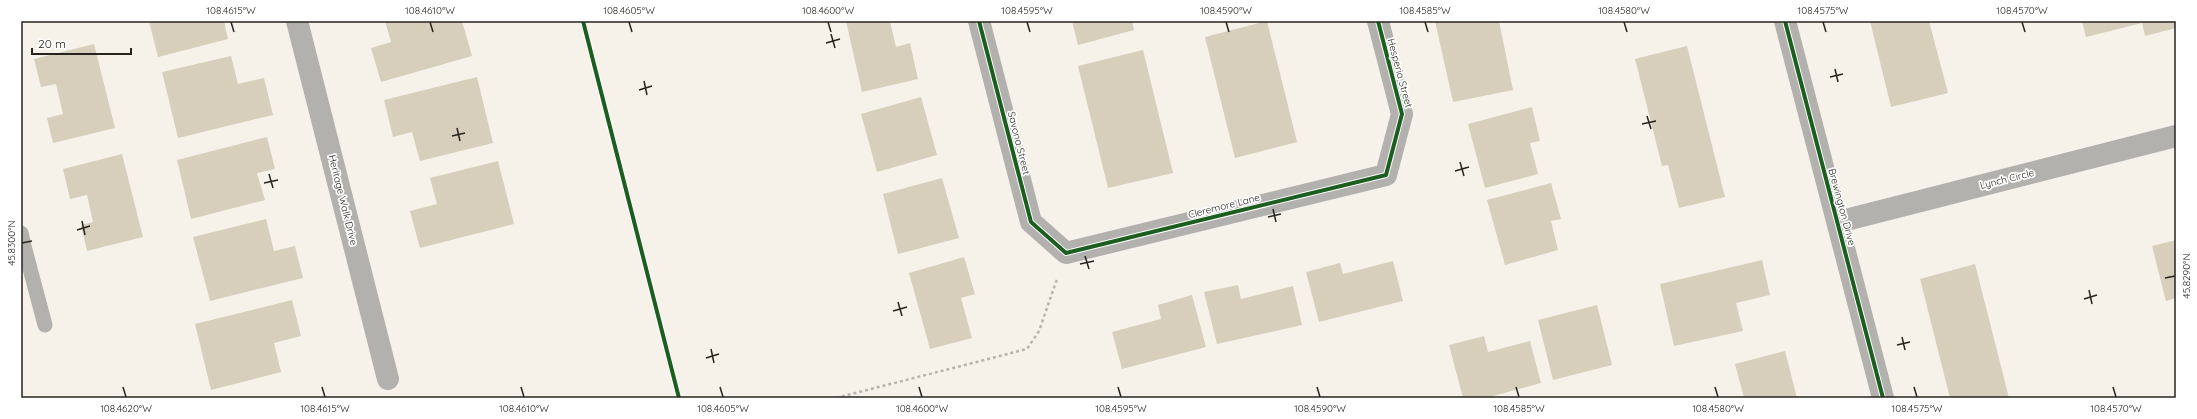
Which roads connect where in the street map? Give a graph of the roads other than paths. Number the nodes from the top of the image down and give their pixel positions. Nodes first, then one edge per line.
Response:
1 (297, 21) edge
2 (980, 21) edge
3 (1378, 21) edge
4 (1785, 21) edge
5 (2176, 136) edge
6 (1386, 175) joint
7 (1838, 222) junction
8 (22, 242) edge
9 (1066, 253) joint
10 (45, 325) dead end
11 (388, 379) dead end
12 (1883, 398) edge

1 - 11 street, Heritage Walk Drive
2 - 9 street, Savona Street
3 - 6 street, Hesperia Street
4 - 7 street, Brewington Drive
5 - 7 street, Lynch Circle
6 - 9 street, Cleremore Lane
7 - 12 street, Brewington Drive
8 - 10 lane

